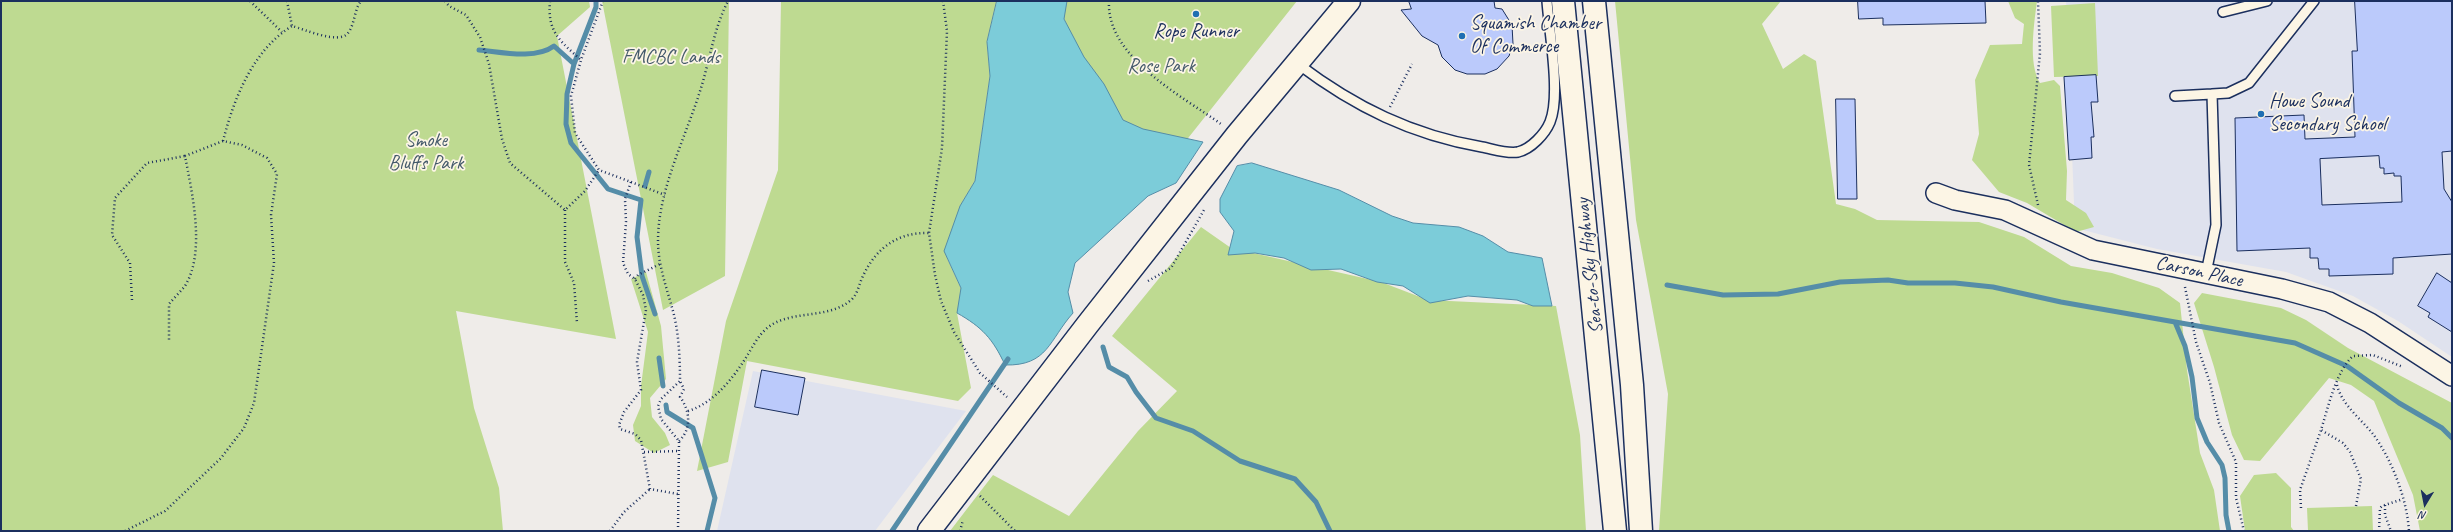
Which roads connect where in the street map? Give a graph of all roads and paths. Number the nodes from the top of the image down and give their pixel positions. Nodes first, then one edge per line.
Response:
1 (250, 1) edge
2 (287, 1) edge
3 (362, 1) edge
4 (446, 1) edge
5 (550, 1) edge
6 (603, 1) edge
7 (728, 1) edge
8 (943, 1) edge
9 (1109, 1) edge
10 (1349, 1) edge
11 (1546, 1) edge
12 (1563, 1) edge
13 (1594, 1) edge
14 (2038, 1) edge
15 (2267, 1) edge
16 (2314, 1) edge
17 (2223, 12) dead end
18 (292, 26) junction
19 (282, 32) junction
20 (581, 60) junction
21 (1298, 64) junction
22 (1412, 64) dead end
23 (2212, 94) junction
24 (2175, 96) dead end
25 (1384, 118) junction
26 (1224, 126) dead end
27 (223, 141) junction
28 (185, 156) junction
29 (599, 170) junction
30 (631, 182) junction
31 (1936, 193) dead end
32 (664, 195) junction
33 (565, 210) junction
34 (2045, 226) junction
35 (929, 233) junction
36 (660, 264) junction
37 (2206, 273) junction
38 (635, 279) junction
39 (132, 300) dead end
40 (2187, 302) dead end
41 (577, 323) dead end
42 (169, 341) dead end
43 (2410, 370) dead end
44 (2452, 376) edge
45 (680, 381) junction
46 (2337, 386) junction
47 (1022, 407) junction
48 (688, 413) junction
49 (2321, 430) junction
50 (679, 441) junction
51 (679, 451) junction
52 (644, 452) junction
53 (650, 489) junction
54 (678, 494) junction
55 (978, 494) dead end
56 (2403, 500) junction
57 (2385, 504) junction
58 (2356, 506) dead end
59 (2300, 508) dead end
60 (125, 531) edge
61 (610, 531) edge
62 (678, 531) edge
63 (929, 531) edge
64 (1015, 531) edge
65 (1615, 531) edge
66 (1641, 531) edge
67 (2244, 531) edge
68 (2379, 531) edge
69 (2391, 531) edge
70 (2409, 531) edge

1 - 19 path
2 - 18 path
3 - 18 path
4 - 33 path
5 - 20 path
6 - 20 path
7 - 32 path
8 - 35 path
9 - 26 path
10 - 21 main road
11 - 25 lane
12 - 65 main road, Sea-to-Sky Highway
13 - 66 main road, Sea-to-Sky Highway
14 - 34 path
15 - 17 lane
16 - 23 lane
18 - 19 path
19 - 27 path
20 - 29 path
21 - 25 lane
21 - 47 main road
22 - 25 path
23 - 24 lane
23 - 37 lane
27 - 28 path
27 - 60 path
28 - 39 path
28 - 42 path
29 - 30 path
29 - 33 path
30 - 32 path
30 - 38 path
31 - 34 street, Carson Place
32 - 36 path
33 - 41 path
34 - 37 street, Carson Place
35 - 47 path
35 - 48 path
36 - 38 path
36 - 45 path
37 - 44 street, Carson Place
38 - 52 path
40 - 67 path
43 - 46 path
45 - 48 path
45 - 50 path
46 - 49 path
46 - 56 path
47 - 63 main road
48 - 50 path
49 - 58 path
49 - 59 path
50 - 51 path
51 - 52 path
51 - 54 path
52 - 53 path
53 - 54 path
53 - 61 path
54 - 62 path
55 - 64 path
56 - 57 path
56 - 70 path
57 - 68 path
57 - 69 path

